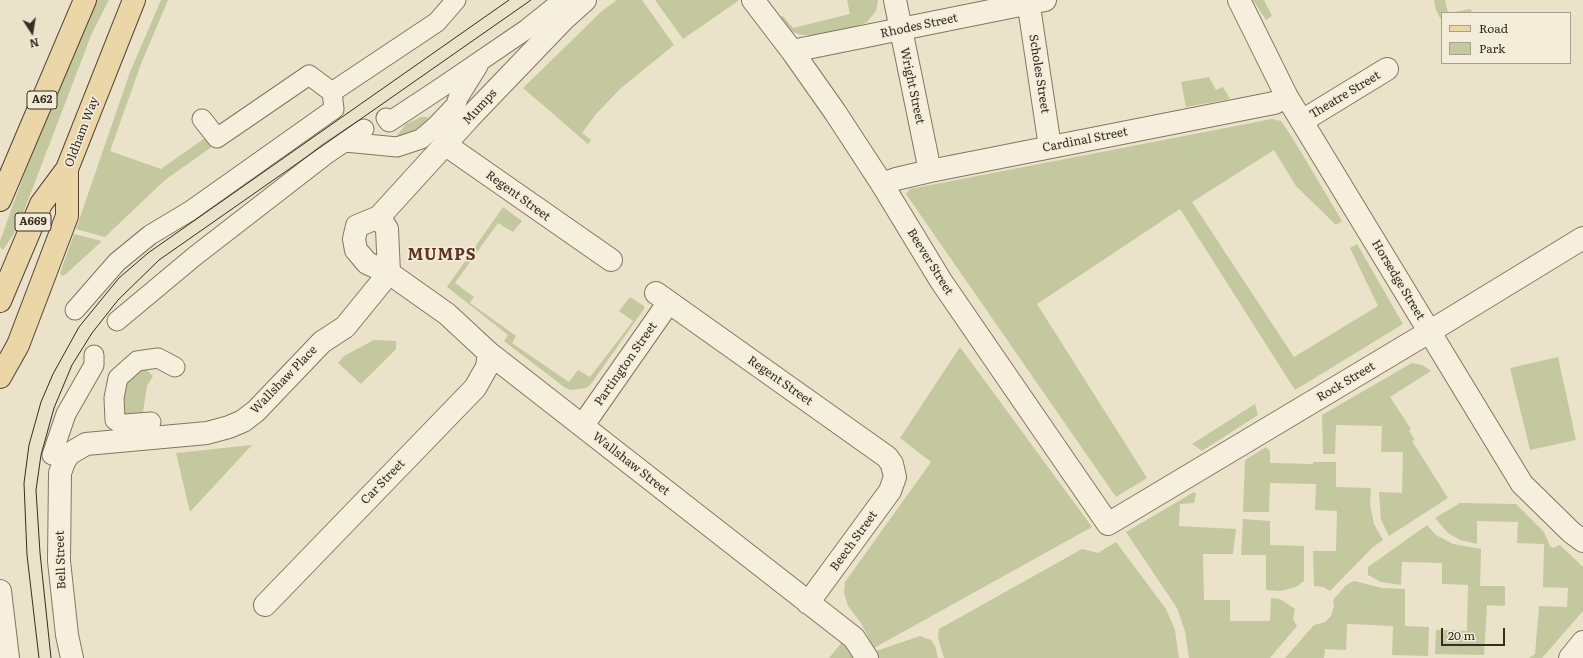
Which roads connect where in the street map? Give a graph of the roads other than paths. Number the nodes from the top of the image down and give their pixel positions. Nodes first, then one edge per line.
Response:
1 (85, 0) edge
2 (134, 0) edge
3 (456, 0) edge
4 (563, 0) edge
5 (585, 0) edge
6 (753, 0) edge
7 (895, 0) edge
8 (1239, 0) edge
9 (1034, 1) edge
10 (414, 18) dead end
11 (901, 30) junction
12 (414, 37) junction
13 (792, 51) junction
14 (484, 58) junction
15 (1387, 69) dead end
16 (365, 84) dead end
17 (332, 92) junction
18 (1287, 96) junction
19 (439, 103) junction
20 (386, 118) dead end
21 (202, 119) dead end
22 (1302, 120) junction
23 (446, 144) junction
24 (1050, 147) junction
25 (14, 165) junction
26 (67, 169) junction
27 (930, 171) junction
28 (0, 183) edge
29 (882, 184) junction
30 (0, 200) edge
31 (379, 217) junction
32 (1583, 238) edge
33 (611, 260) dead end
34 (389, 273) junction
35 (5, 279) edge
36 (662, 298) joint
37 (0, 301) edge
38 (0, 309) edge
39 (75, 310) dead end
40 (30, 311) junction
41 (117, 321) dead end
42 (1429, 332) junction
43 (490, 353) junction
44 (94, 355) dead end
45 (176, 367) dead end
46 (0, 377) edge
47 (151, 422) dead end
48 (583, 425) junction
49 (57, 454) junction
50 (895, 477) joint
51 (1108, 524) joint
52 (1583, 541) edge
53 (0, 590) edge
54 (808, 603) junction
55 (265, 605) dead end
56 (1583, 642) edge
57 (8, 658) edge
58 (72, 658) edge
59 (867, 658) edge
60 (1570, 658) edge

1 - 25 main road, A62
2 - 26 main road, Oldham Way
3 - 12 street
4 - 14 street
5 - 23 street, Mumps
6 - 13 street, Beever Street
7 - 11 street, Wright Street
8 - 18 street, Horsedge Street
9 - 11 street, Rhodes Street
9 - 24 street, Scholes Street
10 - 12 street
11 - 13 street, Rhodes Street
11 - 27 street, Wright Street
12 - 16 street
12 - 17 street
13 - 29 street, Beever Street
14 - 19 street
14 - 19 street
15 - 22 street, Theatre Street
17 - 21 street
17 - 39 street
18 - 22 street, Horsedge Street
18 - 24 street, Cardinal Street
19 - 20 street
19 - 41 street
22 - 42 street, Horsedge Street
23 - 31 street, Mumps
23 - 33 street, Regent Street
24 - 27 street, Cardinal Street
25 - 28 main road
25 - 30 main road, A62
26 - 35 main road, A669
26 - 40 main road, Oldham Way
27 - 29 street, Cardinal Street
29 - 51 street, Beever Street
31 - 34 street
31 - 34 street, Wallshaw Street
32 - 42 street, Rock Street
34 - 43 street, Wallshaw Street
34 - 49 street, Wallshaw Place
35 - 37 main road, A669
35 - 40 main road
36 - 48 street, Partington Street
36 - 50 street, Regent Street
38 - 40 main road
40 - 46 main road, Oldham Way
42 - 51 street, Rock Street
42 - 52 street, Horsedge Street
43 - 48 street, Wallshaw Street
43 - 55 street, Car Street
44 - 49 street
45 - 47 street
48 - 54 street, Wallshaw Street
49 - 58 street, Bell Street
50 - 54 street, Beech Street
53 - 57 street
54 - 59 street, Wallshaw Street
56 - 60 street

